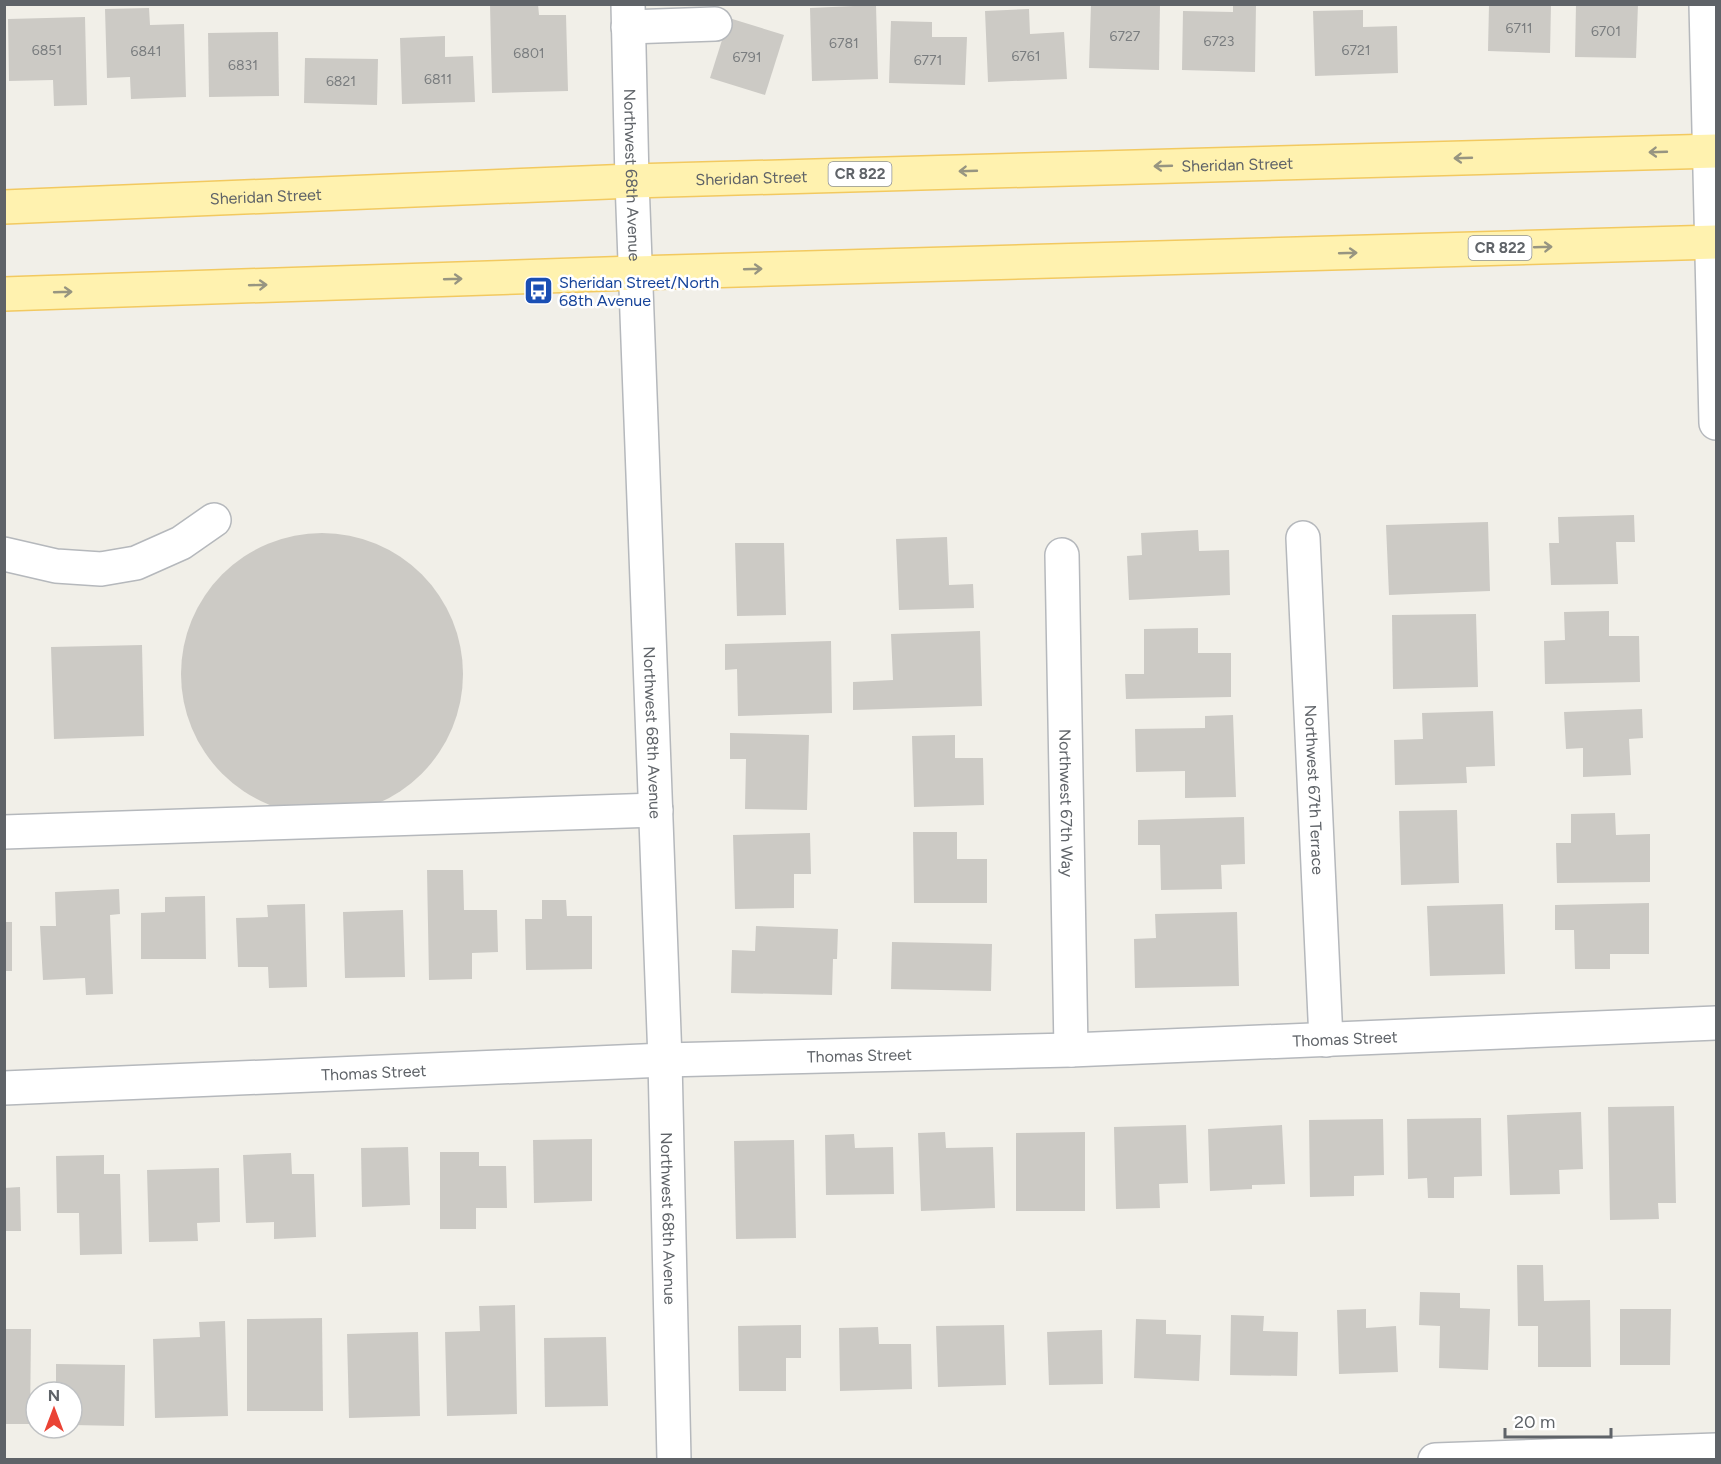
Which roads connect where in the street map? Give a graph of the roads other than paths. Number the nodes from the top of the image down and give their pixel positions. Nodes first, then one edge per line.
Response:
1 (1706, 4) edge
2 (628, 16) edge
3 (715, 24) dead end
4 (1713, 151) edge
5 (632, 181) junction
6 (4, 207) edge
7 (1714, 242) edge
8 (635, 273) junction
9 (4, 294) edge
10 (1716, 423) edge
11 (214, 520) dead end
12 (1303, 538) dead end
13 (4, 554) edge
14 (1062, 555) dead end
15 (656, 810) junction
16 (4, 832) edge
17 (1716, 1023) edge
18 (1326, 1040) junction
19 (1071, 1050) junction
20 (665, 1060) junction
21 (4, 1088) edge
22 (1716, 1450) edge
23 (674, 1460) edge
24 (1435, 1460) edge

1 - 4 street
2 - 3 street
2 - 5 street, Northwest 68th Avenue
4 -> 5 main road, Sheridan Street / CR 822
4 - 7 street
5 - 6 main road, Sheridan Street / CR 822
5 - 8 street, Northwest 68th Avenue
8 -> 7 main road, CR 822
7 - 10 street
9 -> 8 main road, CR 822
8 - 15 street, Northwest 68th Avenue
11 - 13 street
12 - 18 street, Northwest 67th Terrace
14 - 19 street, Northwest 67th Way
15 - 16 street
15 - 20 street, Northwest 68th Avenue
17 - 18 street, Thomas Street
18 - 19 street, Thomas Street
19 - 20 street, Thomas Street
20 - 21 street, Thomas Street
20 - 23 street, Northwest 68th Avenue
22 - 24 street

